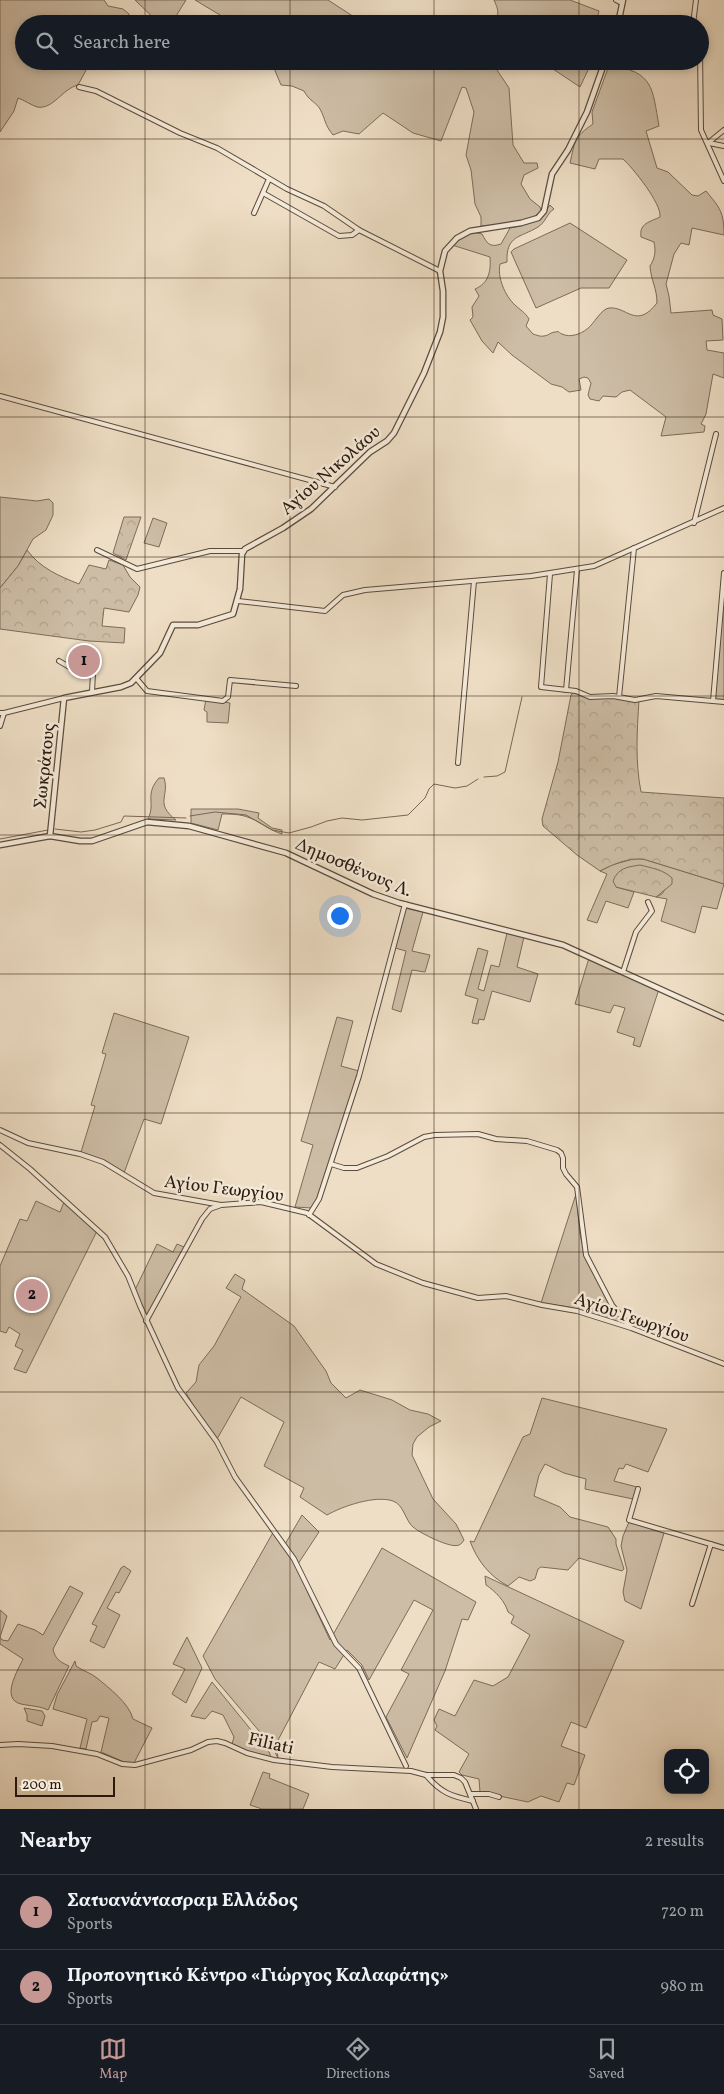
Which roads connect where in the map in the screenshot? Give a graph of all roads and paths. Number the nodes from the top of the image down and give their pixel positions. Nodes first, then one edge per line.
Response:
1 (616, 0) edge
2 (696, 0) edge
3 (623, 2) edge
4 (620, 15) edge
5 (695, 15) edge
6 (602, 70) edge
7 (700, 70) edge
8 (79, 87) dead end
9 (724, 130) edge
10 (708, 143) junction
11 (724, 146) edge
12 (270, 179) junction
13 (724, 181) edge
14 (263, 193) junction
15 (254, 213) dead end
16 (359, 230) junction
17 (440, 271) junction
18 (0, 396) edge
19 (716, 434) dead end
20 (335, 487) junction
21 (724, 508) edge
22 (694, 523) junction
23 (634, 548) junction
24 (98, 550) dead end
25 (244, 551) junction
26 (577, 570) junction
27 (724, 573) edge
28 (550, 574) junction
29 (474, 581) junction
30 (238, 601) junction
31 (59, 661) dead end
32 (136, 678) junction
33 (296, 686) dead end
34 (566, 690) junction
35 (92, 692) junction
36 (619, 697) junction
37 (64, 698) junction
38 (713, 702) junction
39 (724, 702) edge
40 (2, 713) edge
41 (0, 726) edge
42 (458, 763) dead end
43 (50, 836) junction
44 (0, 845) edge
45 (648, 902) dead end
46 (406, 904) junction
47 (623, 972) junction
48 (724, 1018) edge
49 (0, 1130) edge
50 (0, 1145) edge
51 (331, 1164) junction
52 (221, 1205) junction
53 (309, 1215) junction
54 (146, 1321) junction
55 (631, 1328) junction
56 (724, 1364) edge
57 (638, 1489) dead end
58 (711, 1544) junction
59 (724, 1548) edge
60 (692, 1604) dead end
61 (0, 1745) edge
62 (406, 1766) dead end
63 (426, 1775) junction
64 (471, 1794) junction
65 (500, 1797) dead end
66 (473, 1801) junction
67 (476, 1809) edge

1 - 3 street
2 - 5 street
3 - 4 street
6 - 17 street, Αγίου Νικολάου
7 - 10 street
8 - 12 street
9 - 10 street
10 - 11 street
10 - 13 street
12 - 14 street
12 - 16 street
14 - 15 street
14 - 16 street
16 - 17 street
17 - 20 street, Αγίου Νικολάου
18 - 20 street
19 - 22 street
20 - 25 street, Αγίου Νικολάου
21 - 22 street
22 - 23 street
23 - 26 street
23 - 36 street
24 - 25 street
25 - 30 street
26 - 28 street
26 - 34 street
27 - 38 street
28 - 29 street
28 - 34 street
29 - 30 street
29 - 42 street
30 - 32 street
31 - 35 street
32 - 33 street
32 - 35 street
34 - 36 street
35 - 37 street
36 - 38 street
37 - 40 street
37 - 43 street, Σωκράτους
38 - 39 street
40 - 41 street
43 - 44 street, Δημοσθένους Λ.
43 - 46 street, Δημοσθένους Λ.
45 - 47 street
46 - 47 street, Δημοσθένους Λ.
46 - 51 street
47 - 48 street, Δημοσθένους Λ.
49 - 52 street, Αγίου Γεωργίου
50 - 54 street
51 - 53 street
51 - 55 street
52 - 53 street, Αγίου Γεωργίου
52 - 54 street
53 - 55 street, Αγίου Γεωργίου
54 - 62 street
55 - 56 street, Αγίου Γεωργίου
57 - 58 street
58 - 59 street
58 - 60 street
61 - 63 street, Filiati
63 - 64 street
63 - 66 street
64 - 65 street
64 - 66 street
66 - 67 street

